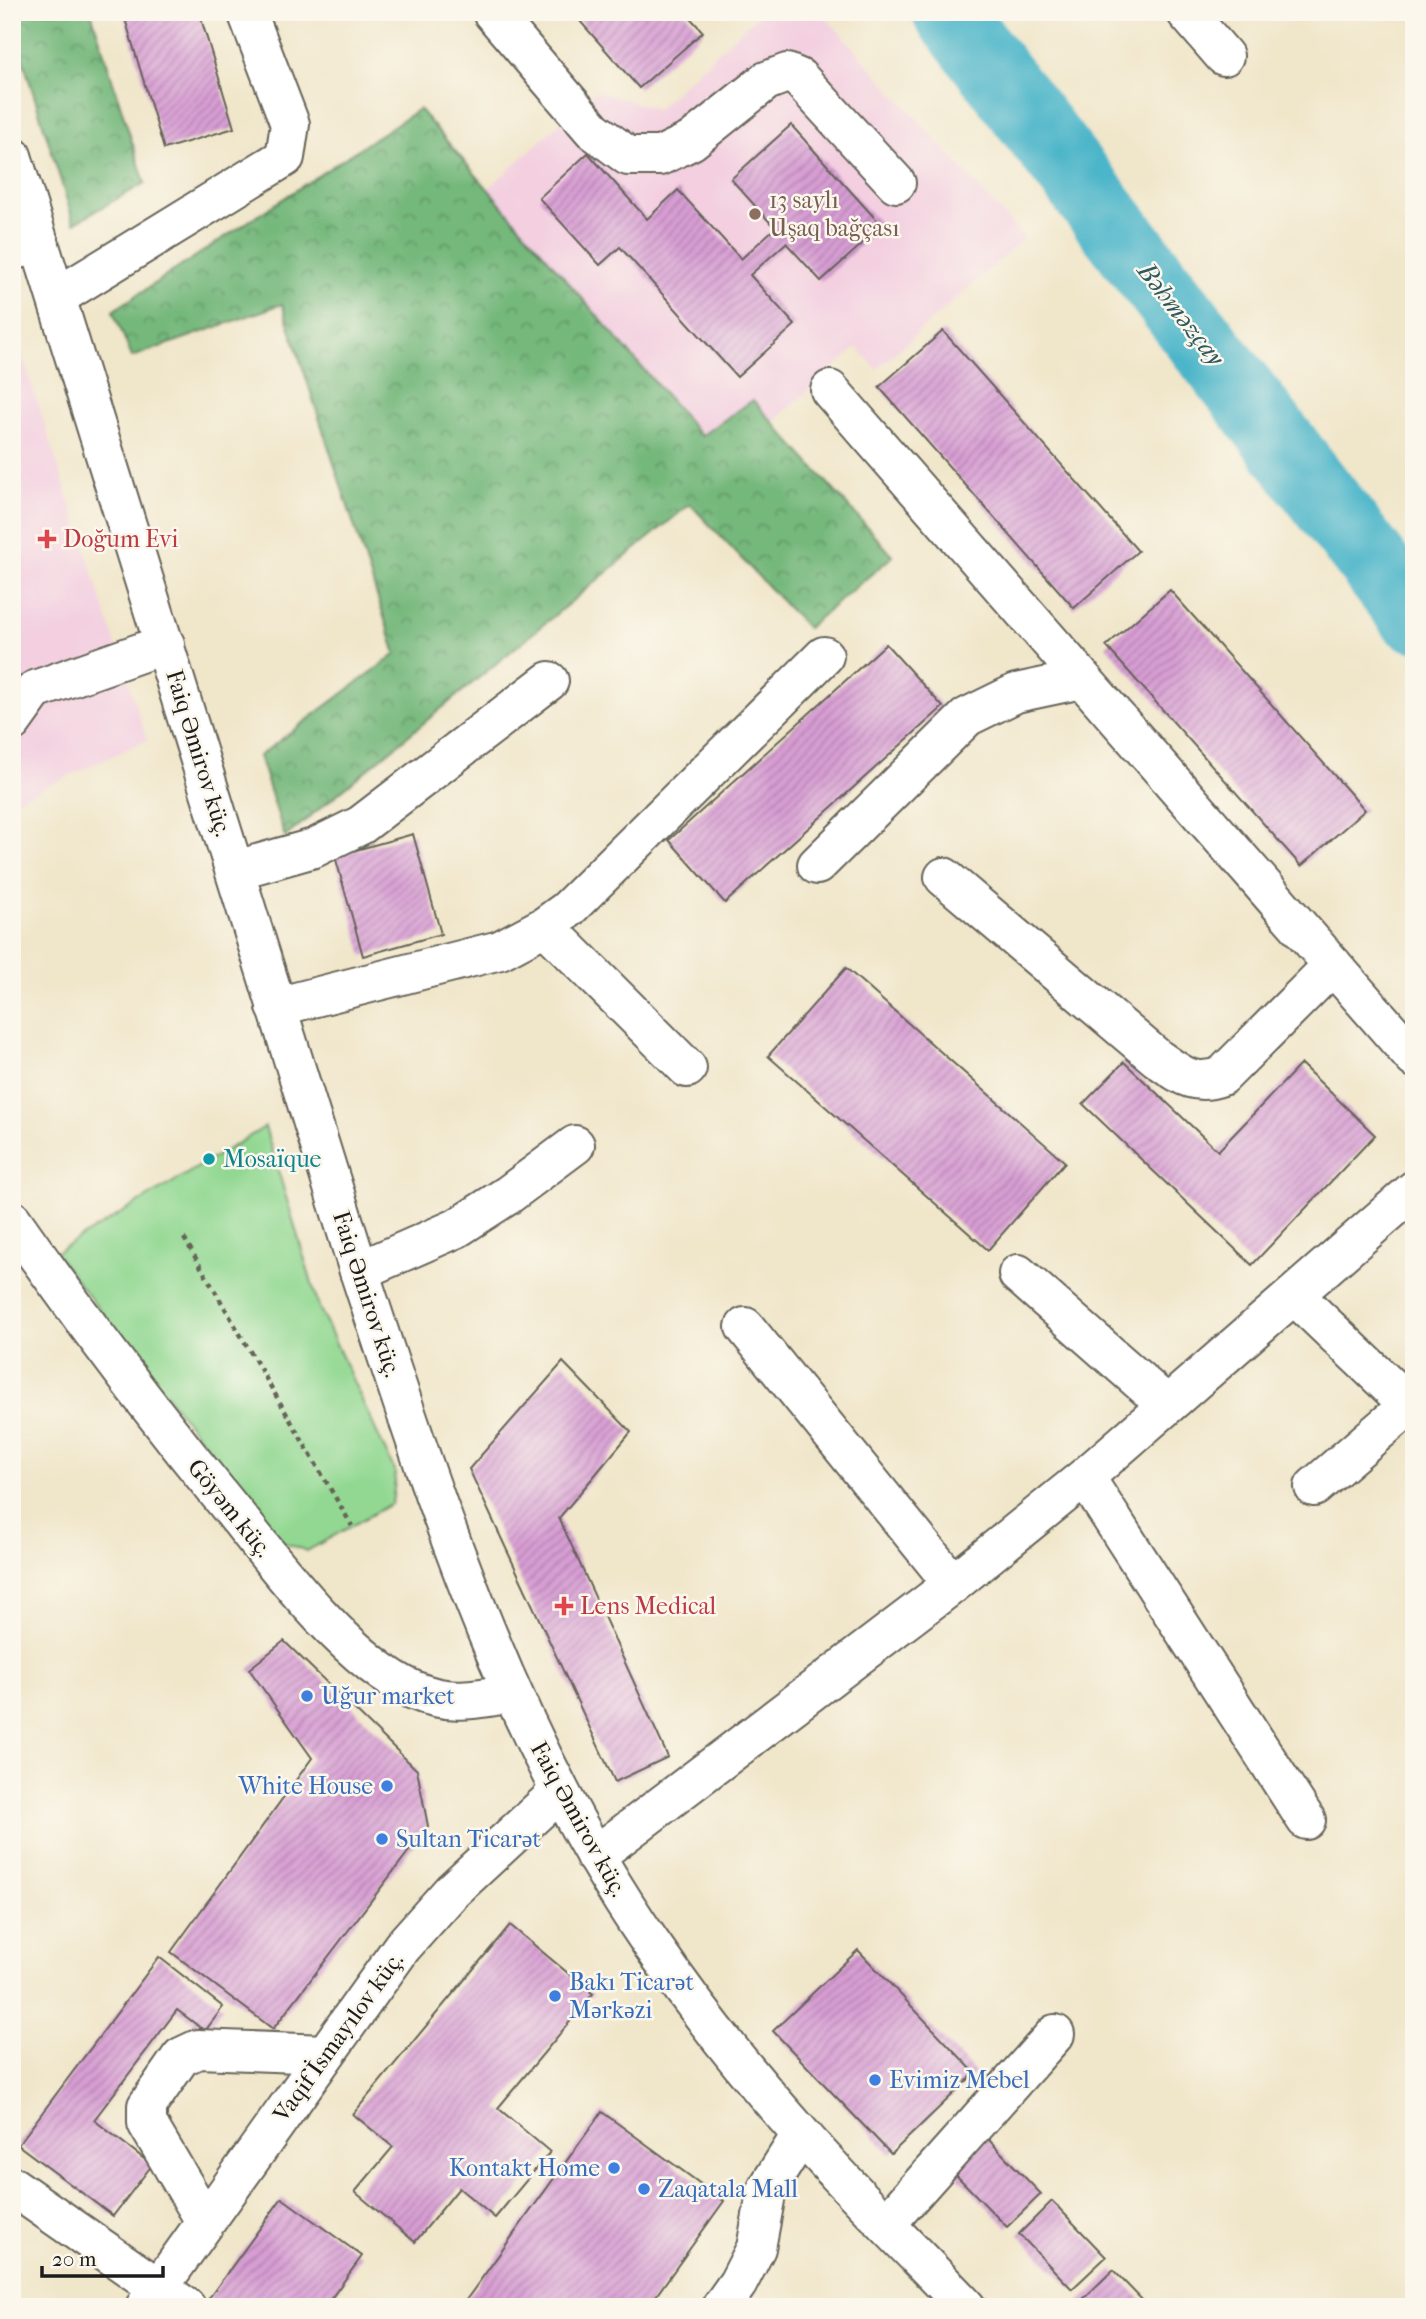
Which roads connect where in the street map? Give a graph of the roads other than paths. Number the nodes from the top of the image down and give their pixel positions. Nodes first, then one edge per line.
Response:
1 (247, 12) edge
2 (492, 12) edge
3 (1186, 12) edge
4 (1224, 56) dead end
5 (12, 156) edge
6 (896, 183) dead end
7 (26, 248) edge
8 (57, 297) junction
9 (830, 390) dead end
10 (165, 644) junction
11 (824, 656) dead end
12 (1082, 679) junction
13 (549, 681) dead end
14 (12, 722) edge
15 (817, 864) dead end
16 (236, 870) junction
17 (944, 877) dead end
18 (545, 926) junction
19 (1333, 965) junction
20 (276, 1007) junction
21 (1414, 1058) edge
22 (687, 1068) dead end
23 (575, 1145) dead end
24 (1414, 1190) edge
25 (12, 1220) edge
26 (359, 1271) junction
27 (1018, 1274) dead end
28 (1294, 1295) junction
29 (744, 1327) dead end
30 (1411, 1403) edge
31 (1167, 1405) junction
32 (1085, 1477) junction
33 (1314, 1487) dead end
34 (953, 1584) junction
35 (512, 1693) junction
36 (559, 1792) junction
37 (1306, 1820) dead end
38 (596, 1856) junction
39 (1055, 2034) dead end
40 (325, 2054) junction
41 (801, 2135) junction
42 (12, 2186) edge
43 (205, 2221) junction
44 (887, 2223) junction
45 (163, 2300) edge
46 (721, 2307) edge
47 (966, 2307) edge

1 - 8 main road
2 - 6 main road
3 - 4 main road
5 - 7 main road, Faiq Əmirov küç.
7 - 8 main road, Faiq Əmirov küç.
8 - 10 main road, Faiq Əmirov küç.
9 - 12 main road
10 - 14 main road
10 - 16 main road, Faiq Əmirov küç.
11 - 18 main road
12 - 15 main road
12 - 19 main road
13 - 16 main road
16 - 20 main road, Faiq Əmirov küç.
17 - 19 main road
18 - 20 main road
18 - 22 main road
19 - 21 main road
20 - 26 main road, Faiq Əmirov küç.
23 - 26 main road
24 - 28 main road
25 - 35 main road, Göyəm küç.
26 - 35 main road, Faiq Əmirov küç.
27 - 31 main road
28 - 30 main road
28 - 31 main road
29 - 34 main road
30 - 33 main road
31 - 32 main road
32 - 34 main road
32 - 37 main road
34 - 38 main road
35 - 36 main road, Faiq Əmirov küç.
36 - 38 main road, Faiq Əmirov küç.
36 - 40 main road, Vaqif İsmayılov küç.
38 - 41 main road, Faiq Əmirov küç.
39 - 44 main road
40 - 43 main road, Vaqif İsmayılov küç.
40 - 43 main road
41 - 44 main road, Faiq Əmirov küç.
41 - 46 main road
42 - 45 main road
43 - 45 main road, Vaqif İsmayılov küç.
44 - 47 main road, Faiq Əmirov küç.

